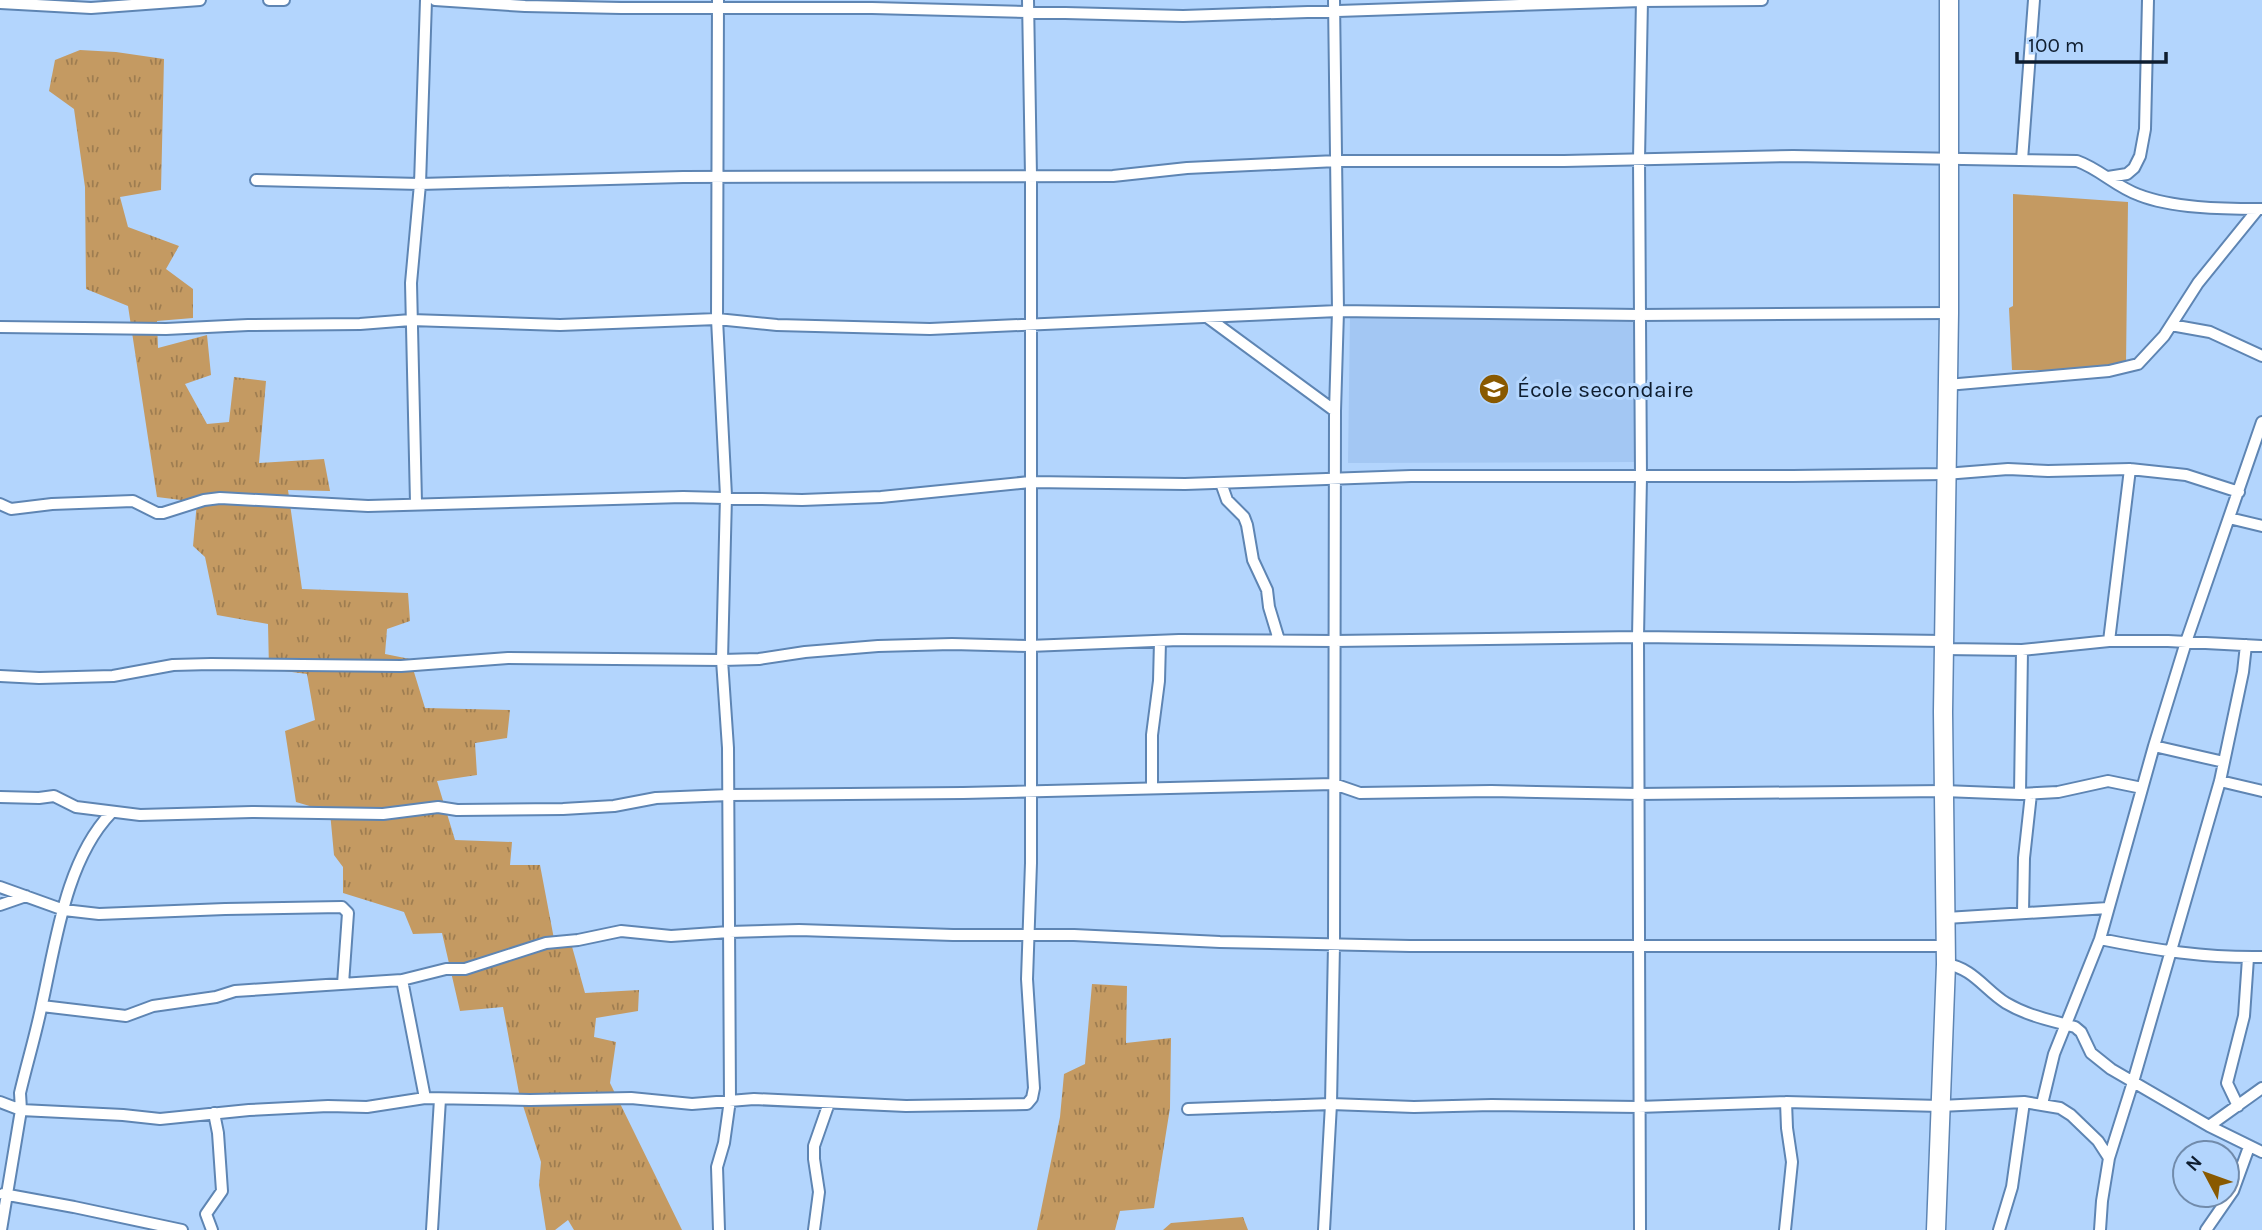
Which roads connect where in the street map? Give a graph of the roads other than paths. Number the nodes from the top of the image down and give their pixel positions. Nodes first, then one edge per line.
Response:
1 (200, 0) edge
2 (269, 0) edge
3 (284, 0) edge
4 (426, 0) edge
5 (435, 0) edge
6 (1028, 0) edge
7 (1642, 0) edge
8 (1762, 0) edge
9 (1949, 0) edge
10 (2034, 0) edge
11 (2148, 0) edge
12 (0, 3) edge
13 (718, 4) edge
14 (1335, 5) edge
15 (1028, 12) junction
16 (1949, 157) junction
17 (1639, 159) junction
18 (2022, 160) junction
19 (1337, 161) junction
20 (1031, 176) junction
21 (2108, 177) junction
22 (718, 178) junction
23 (256, 180) dead end
24 (420, 184) junction
25 (2260, 209) edge
26 (1338, 312) junction
27 (1949, 313) junction
28 (1639, 315) junction
29 (1207, 317) junction
30 (717, 319) junction
31 (411, 320) junction
32 (1030, 324) junction
33 (2171, 325) junction
34 (0, 327) edge
35 (2262, 356) edge
36 (1947, 385) junction
37 (1335, 411) junction
38 (2262, 422) edge
39 (2130, 469) junction
40 (1945, 474) junction
41 (1641, 477) junction
42 (1335, 480) junction
43 (1030, 482) junction
44 (1221, 483) junction
45 (2239, 492) junction
46 (726, 496) junction
47 (416, 503) junction
48 (0, 504) edge
49 (2229, 518) junction
50 (2262, 526) edge
51 (1638, 637) junction
52 (1279, 640) junction
53 (1160, 641) junction
54 (1334, 641) junction
55 (2109, 641) junction
56 (2186, 642) junction
57 (1944, 645) junction
58 (2246, 645) junction
59 (1029, 646) junction
60 (2262, 646) edge
61 (2022, 650) junction
62 (722, 660) junction
63 (0, 676) edge
64 (2154, 746) junction
65 (2224, 762) junction
66 (2220, 781) junction
67 (1334, 784) junction
68 (1152, 788) junction
69 (2142, 788) junction
70 (1030, 791) junction
71 (1944, 791) junction
72 (2262, 791) edge
73 (1638, 794) junction
74 (2026, 794) junction
75 (729, 795) junction
76 (0, 797) edge
77 (88, 809) junction
78 (111, 813) junction
79 (97, 828) junction
80 (0, 887) edge
81 (26, 896) junction
82 (0, 905) edge
83 (2108, 908) junction
84 (64, 910) junction
85 (2022, 912) junction
86 (1946, 918) junction
87 (729, 932) junction
88 (1030, 936) junction
89 (2100, 939) junction
90 (1334, 945) junction
91 (1639, 946) junction
92 (2170, 953) junction
93 (1946, 955) junction
94 (2262, 957) edge
95 (2248, 958) junction
96 (402, 980) junction
97 (343, 984) junction
98 (42, 1006) junction
99 (2066, 1024) junction
100 (2133, 1082) junction
101 (2262, 1088) edge
102 (425, 1098) junction
103 (440, 1099) junction
104 (730, 1100) junction
105 (0, 1102) edge
106 (1786, 1102) junction
107 (2024, 1102) junction
108 (829, 1103) junction
109 (1331, 1104) junction
110 (2042, 1104) junction
111 (1940, 1106) junction
112 (2238, 1106) junction
113 (1638, 1107) junction
114 (1188, 1109) dead end
115 (21, 1110) junction
116 (214, 1113) junction
117 (2209, 1126) junction
118 (2249, 1147) junction
119 (2262, 1152) edge
120 (2109, 1158) junction
121 (4, 1195) edge
122 (1, 1230) edge
123 (182, 1230) edge
124 (212, 1230) edge
125 (432, 1230) edge
126 (719, 1230) edge
127 (814, 1230) edge
128 (1324, 1230) edge
129 (1640, 1230) edge
130 (1785, 1230) edge
131 (1936, 1230) edge
132 (1999, 1230) edge
133 (2100, 1230) edge
134 (2206, 1230) edge

1 - 12 street
2 - 3 street
4 - 24 street
5 - 13 street
6 - 15 street
7 - 8 street
7 - 14 street
7 - 17 street
9 - 16 main road
10 - 18 street
11 - 21 street
13 - 15 street
13 - 22 street
14 - 15 street
14 - 19 street
15 - 20 street
16 - 17 street
16 - 18 street
16 - 27 main road
17 - 19 street
17 - 28 street
18 - 21 street
19 - 20 street
19 - 26 street
20 - 22 street
20 - 32 street
21 - 25 street
22 - 24 street
22 - 30 street
23 - 24 street
24 - 31 street
25 - 33 street
26 - 28 street
26 - 29 street
26 - 37 street
27 - 28 street
27 - 36 main road
28 - 41 street
29 - 32 street
29 - 37 street
30 - 31 street
30 - 32 street
30 - 46 street
31 - 34 street
31 - 47 street
32 - 43 street
33 - 35 street
33 - 36 street
36 - 40 main road
37 - 42 street
38 - 45 street
39 - 40 street
39 - 45 street
39 - 55 street
40 - 41 street
40 - 57 main road
41 - 42 street
41 - 51 street
42 - 44 street
42 - 54 street
43 - 44 street
43 - 46 street
43 - 59 street
44 - 52 street
45 - 49 street
46 - 47 street
46 - 62 street
47 - 48 street
49 - 50 street
49 - 56 street
51 - 54 street
51 - 57 street
51 - 73 street
52 - 53 street
52 - 54 street
53 - 59 street
53 - 68 street
54 - 67 street
55 - 56 street
55 - 61 street
56 - 58 street
56 - 64 street
57 - 61 street
57 - 71 main road
58 - 60 street
58 - 65 street
59 - 62 street
59 - 70 street
61 - 74 street
62 - 63 street
62 - 75 street
64 - 65 street
64 - 69 street
65 - 66 street
66 - 72 street
66 - 92 street
67 - 68 street
67 - 73 street
67 - 90 street
68 - 70 street
69 - 74 street
69 - 83 street
70 - 75 street
70 - 88 street
71 - 73 street
71 - 74 street
71 - 86 main road
73 - 91 street
74 - 85 street
75 - 78 street
75 - 87 street
76 - 77 street
77 - 78 street
77 - 79 street
78 - 79 street
79 - 84 street
80 - 81 street
81 - 82 street
81 - 84 street
83 - 85 street
83 - 89 street
84 - 97 street
84 - 98 street
85 - 86 street
86 - 93 main road
87 - 88 street
87 - 96 street
87 - 104 street
88 - 90 street
88 - 108 street
89 - 92 street
89 - 99 street
90 - 91 street
90 - 109 street
91 - 93 street
91 - 113 street
92 - 95 street
92 - 100 street
93 - 99 street
93 - 111 main road
94 - 95 street
95 - 112 street
96 - 97 street
96 - 102 street
97 - 98 street
98 - 115 street
99 - 100 street
99 - 110 street
100 - 117 street
100 - 120 street
101 - 112 street
102 - 103 street
102 - 116 street
103 - 104 street
103 - 125 street
104 - 108 street
104 - 126 street
105 - 115 street
106 - 111 street
106 - 113 street
106 - 130 street
107 - 110 street
107 - 111 street
107 - 132 street
108 - 127 street
109 - 113 street
109 - 114 street
109 - 128 street
110 - 120 street
111 - 131 main road
112 - 117 street
113 - 129 street
115 - 116 street
115 - 121 street
116 - 124 street
117 - 118 street
118 - 119 street
118 - 134 street
120 - 133 street
121 - 122 street
121 - 123 street

